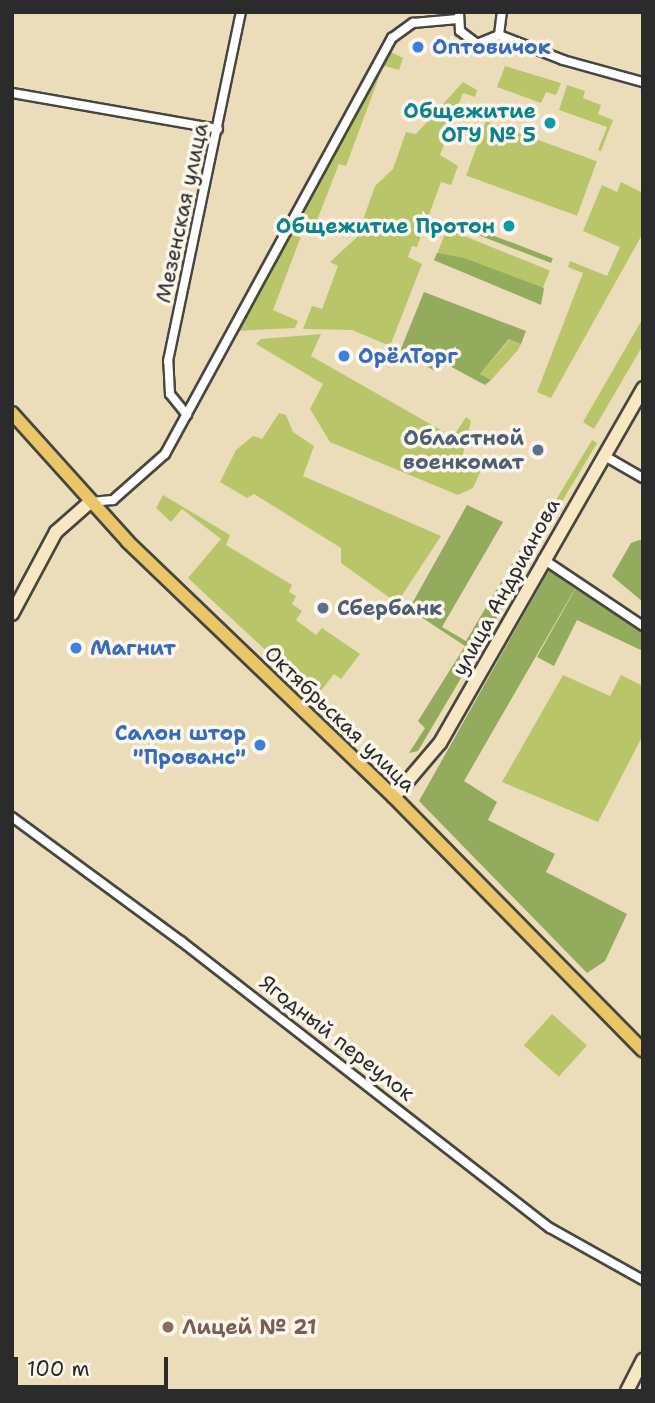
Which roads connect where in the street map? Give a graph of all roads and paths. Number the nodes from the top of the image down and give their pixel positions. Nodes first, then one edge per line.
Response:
1 (242, 12) edge
2 (502, 12) edge
3 (459, 15) edge
4 (499, 35) junction
5 (643, 82) edge
6 (12, 93) edge
7 (218, 129) junction
8 (643, 388) edge
9 (12, 413) edge
10 (187, 415) junction
11 (603, 455) junction
12 (643, 478) edge
13 (90, 502) junction
14 (543, 559) junction
15 (12, 614) edge
16 (643, 626) edge
17 (394, 797) junction
18 (12, 817) edge
19 (643, 1051) edge
20 (643, 1280) edge
21 (643, 1360) edge
22 (627, 1391) edge

1 - 7 street, Мезенская улица
2 - 4 street
3 - 4 street
3 - 10 street
4 - 5 street
6 - 7 street
7 - 10 street, Мезенская улица
8 - 11 street, улица Андрианова
9 - 13 main road, Октябрьская улица
10 - 13 street
11 - 12 street
11 - 14 street, улица Андрианова
13 - 15 street
13 - 17 main road, Октябрьская улица
14 - 16 street
14 - 17 street, улица Андрианова
17 - 19 main road, Октябрьская улица
18 - 20 street, Ягодный переулок
21 - 22 street

